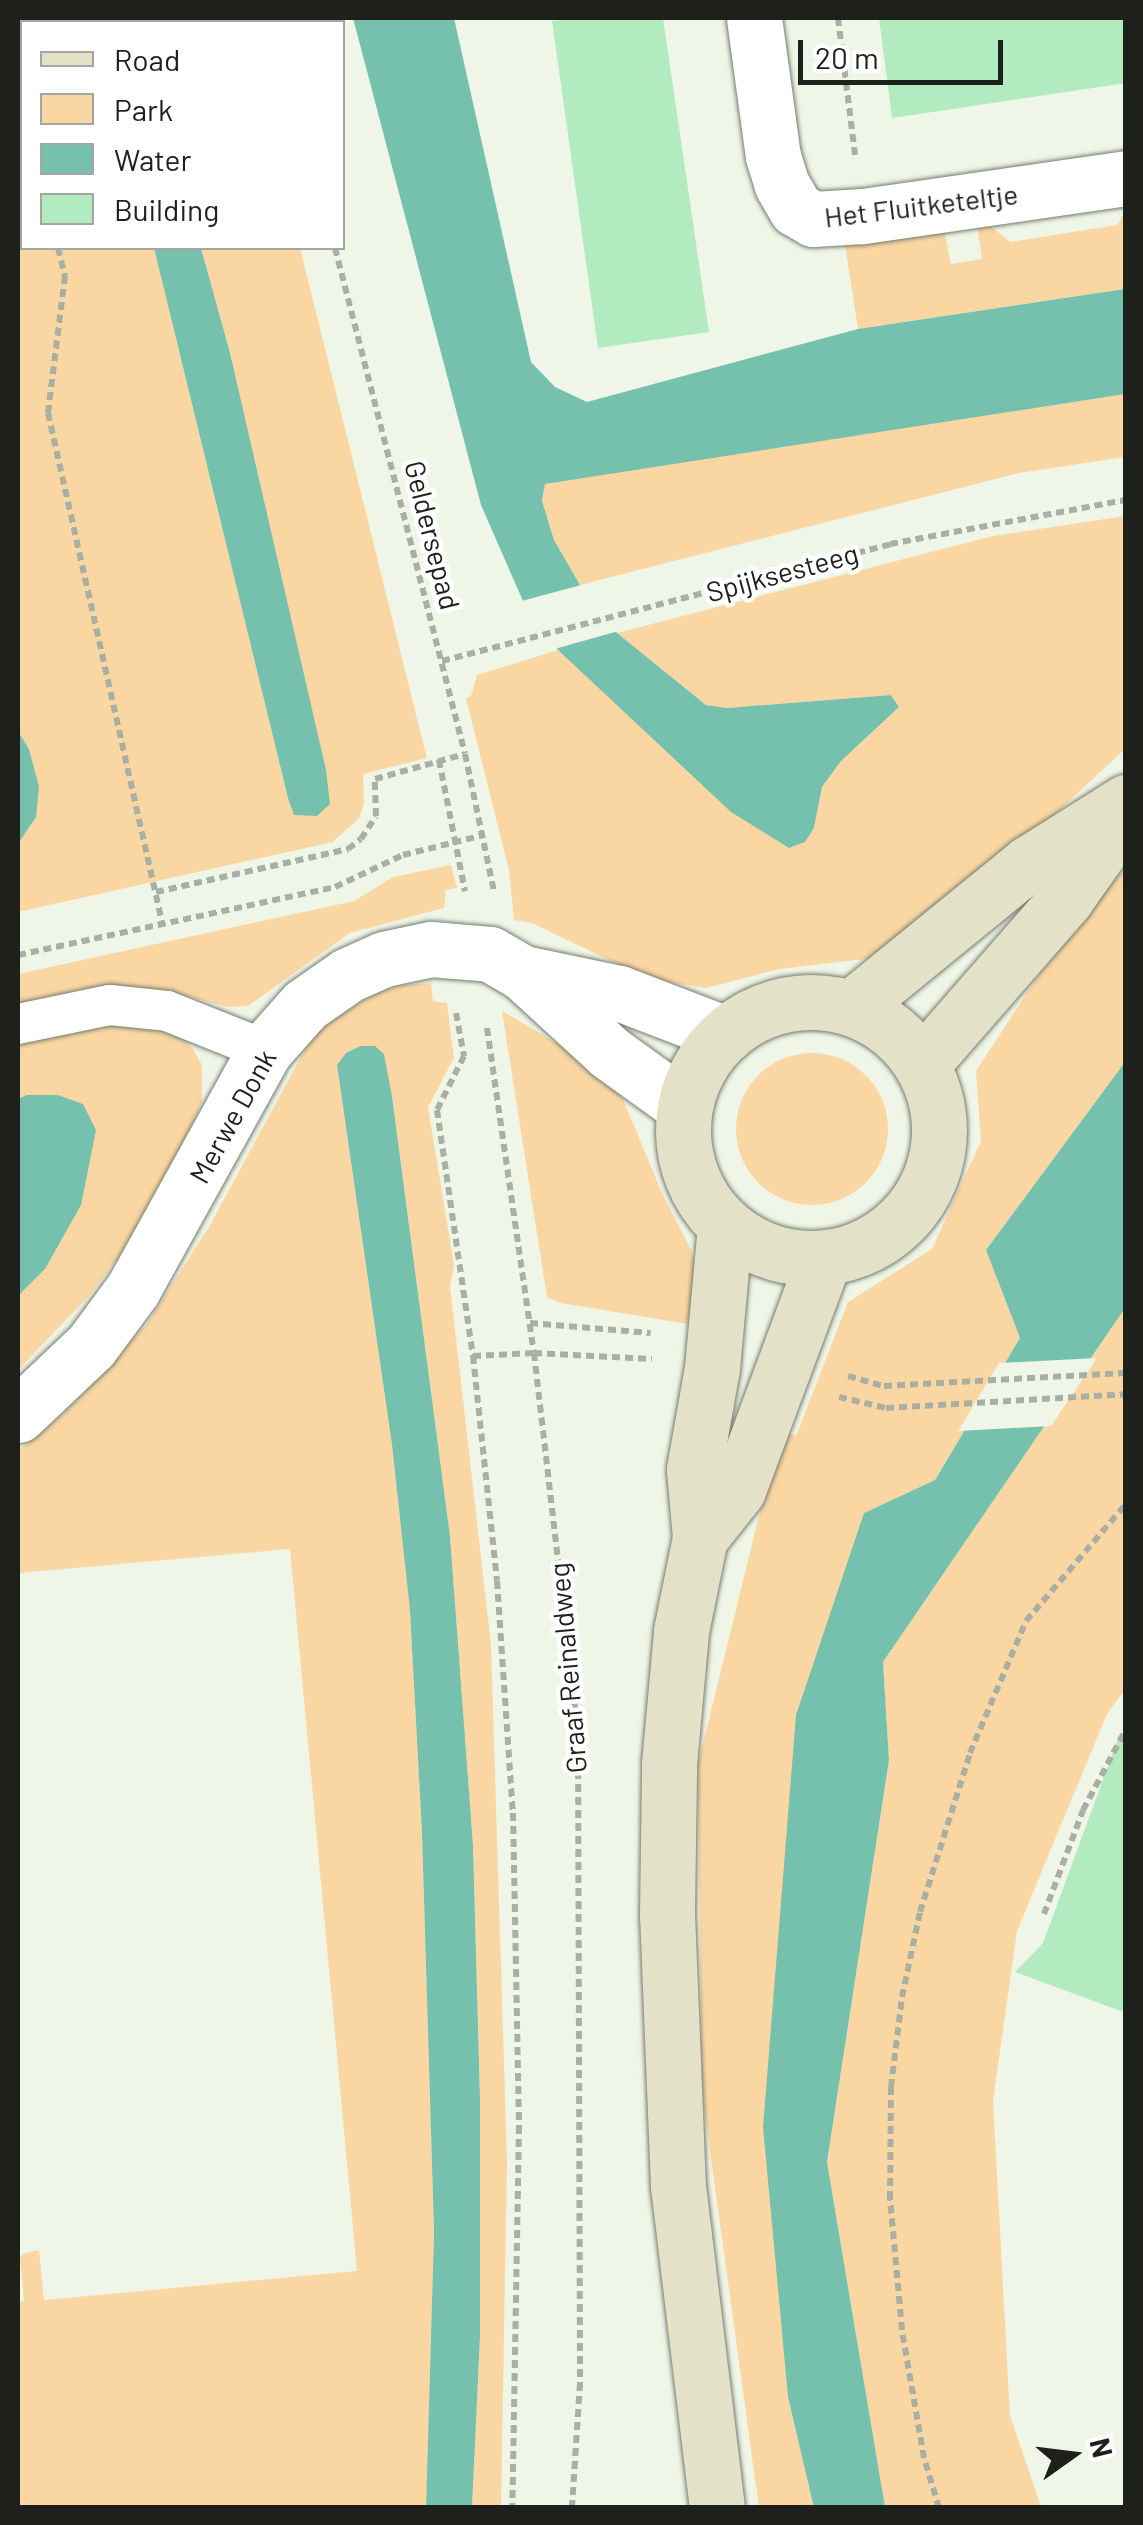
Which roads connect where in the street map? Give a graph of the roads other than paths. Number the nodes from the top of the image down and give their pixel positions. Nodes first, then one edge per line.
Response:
1 (754, 18) edge
2 (1126, 178) edge
3 (1126, 802) edge
4 (1126, 814) edge
5 (490, 959) junction
6 (851, 1008) junction
7 (18, 1024) edge
8 (726, 1034) junction
9 (265, 1050) junction
10 (922, 1064) junction
11 (685, 1107) junction
12 (725, 1226) junction
13 (824, 1259) junction
14 (18, 1415) edge
15 (700, 1538) junction
16 (717, 2508) edge

1 - 2 street, Het Fluitketeltje
3 - 6 main road
4 - 10 main road
5 - 8 street, Merwe Donk
5 - 9 street, Merwe Donk
5 - 11 street
6 - 8 main road
6 - 10 main road
7 - 9 lane
8 - 11 main road
9 - 14 street, Merwe Donk
10 - 13 main road
11 - 12 main road
12 - 13 main road
12 - 15 main road
13 - 15 main road
15 - 16 main road

